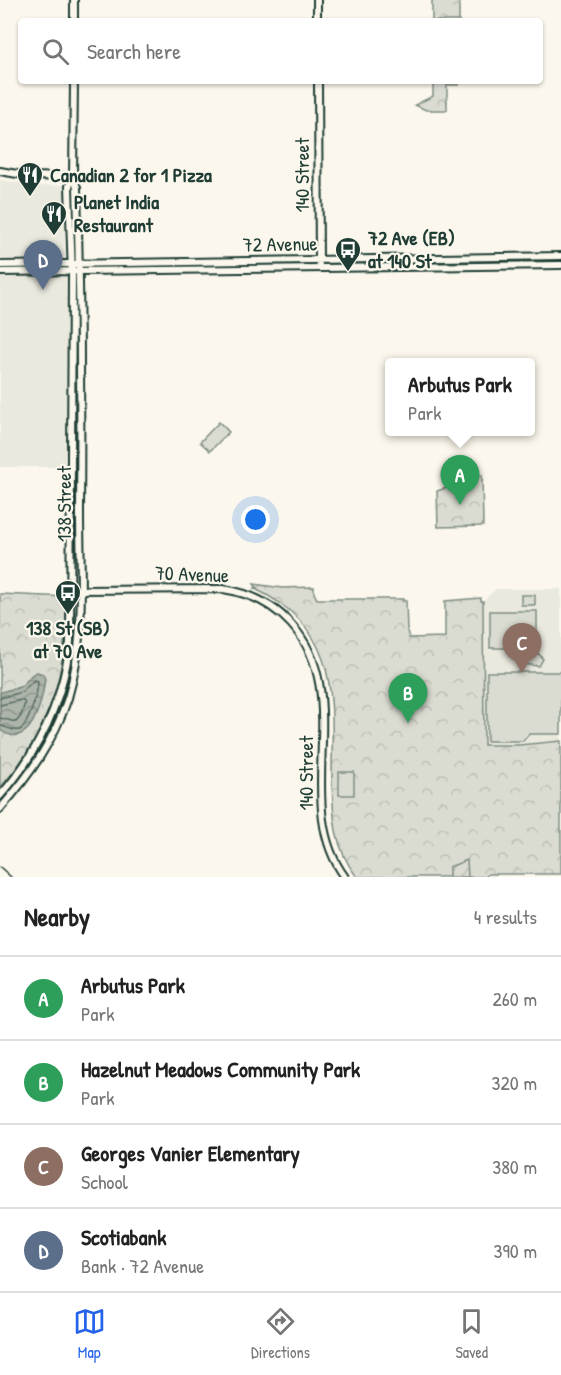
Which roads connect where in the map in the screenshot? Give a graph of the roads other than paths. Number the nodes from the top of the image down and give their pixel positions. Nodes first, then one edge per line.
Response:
1 (74, 0) edge
2 (317, 0) edge
3 (74, 18) edge
4 (317, 18) edge
5 (74, 84) edge
6 (318, 84) edge
7 (0, 171) edge
8 (73, 177) junction
9 (561, 256) edge
10 (319, 259) junction
11 (75, 264) junction
12 (0, 265) edge
13 (561, 265) edge
14 (319, 269) junction
15 (0, 272) edge
16 (76, 272) junction
17 (72, 590) junction
18 (80, 590) junction
19 (315, 664) joint
20 (0, 796) edge
21 (0, 809) edge
22 (345, 877) edge

1 - 3 main road
2 - 4 main road
5 - 8 main road, 138 Street
6 - 10 main road, 140 Street
7 - 8 main road
8 - 11 main road, 138 Street
9 - 10 main road, 72 Avenue
10 - 11 main road, 72 Avenue
10 - 14 main road, 140 Street
11 - 12 main road, 72 Avenue
11 - 16 main road, 138 Street
13 - 14 main road, 72 Avenue
14 - 16 main road, 72 Avenue
15 - 16 main road, 72 Avenue
16 - 17 main road, 138 Street
16 - 18 main road, 138 Street
17 - 18 main road, 70 Avenue
17 - 20 main road, 138 Street
18 - 19 main road, 70 Avenue
18 - 21 main road, 138 Street
19 - 22 main road, 140 Street

